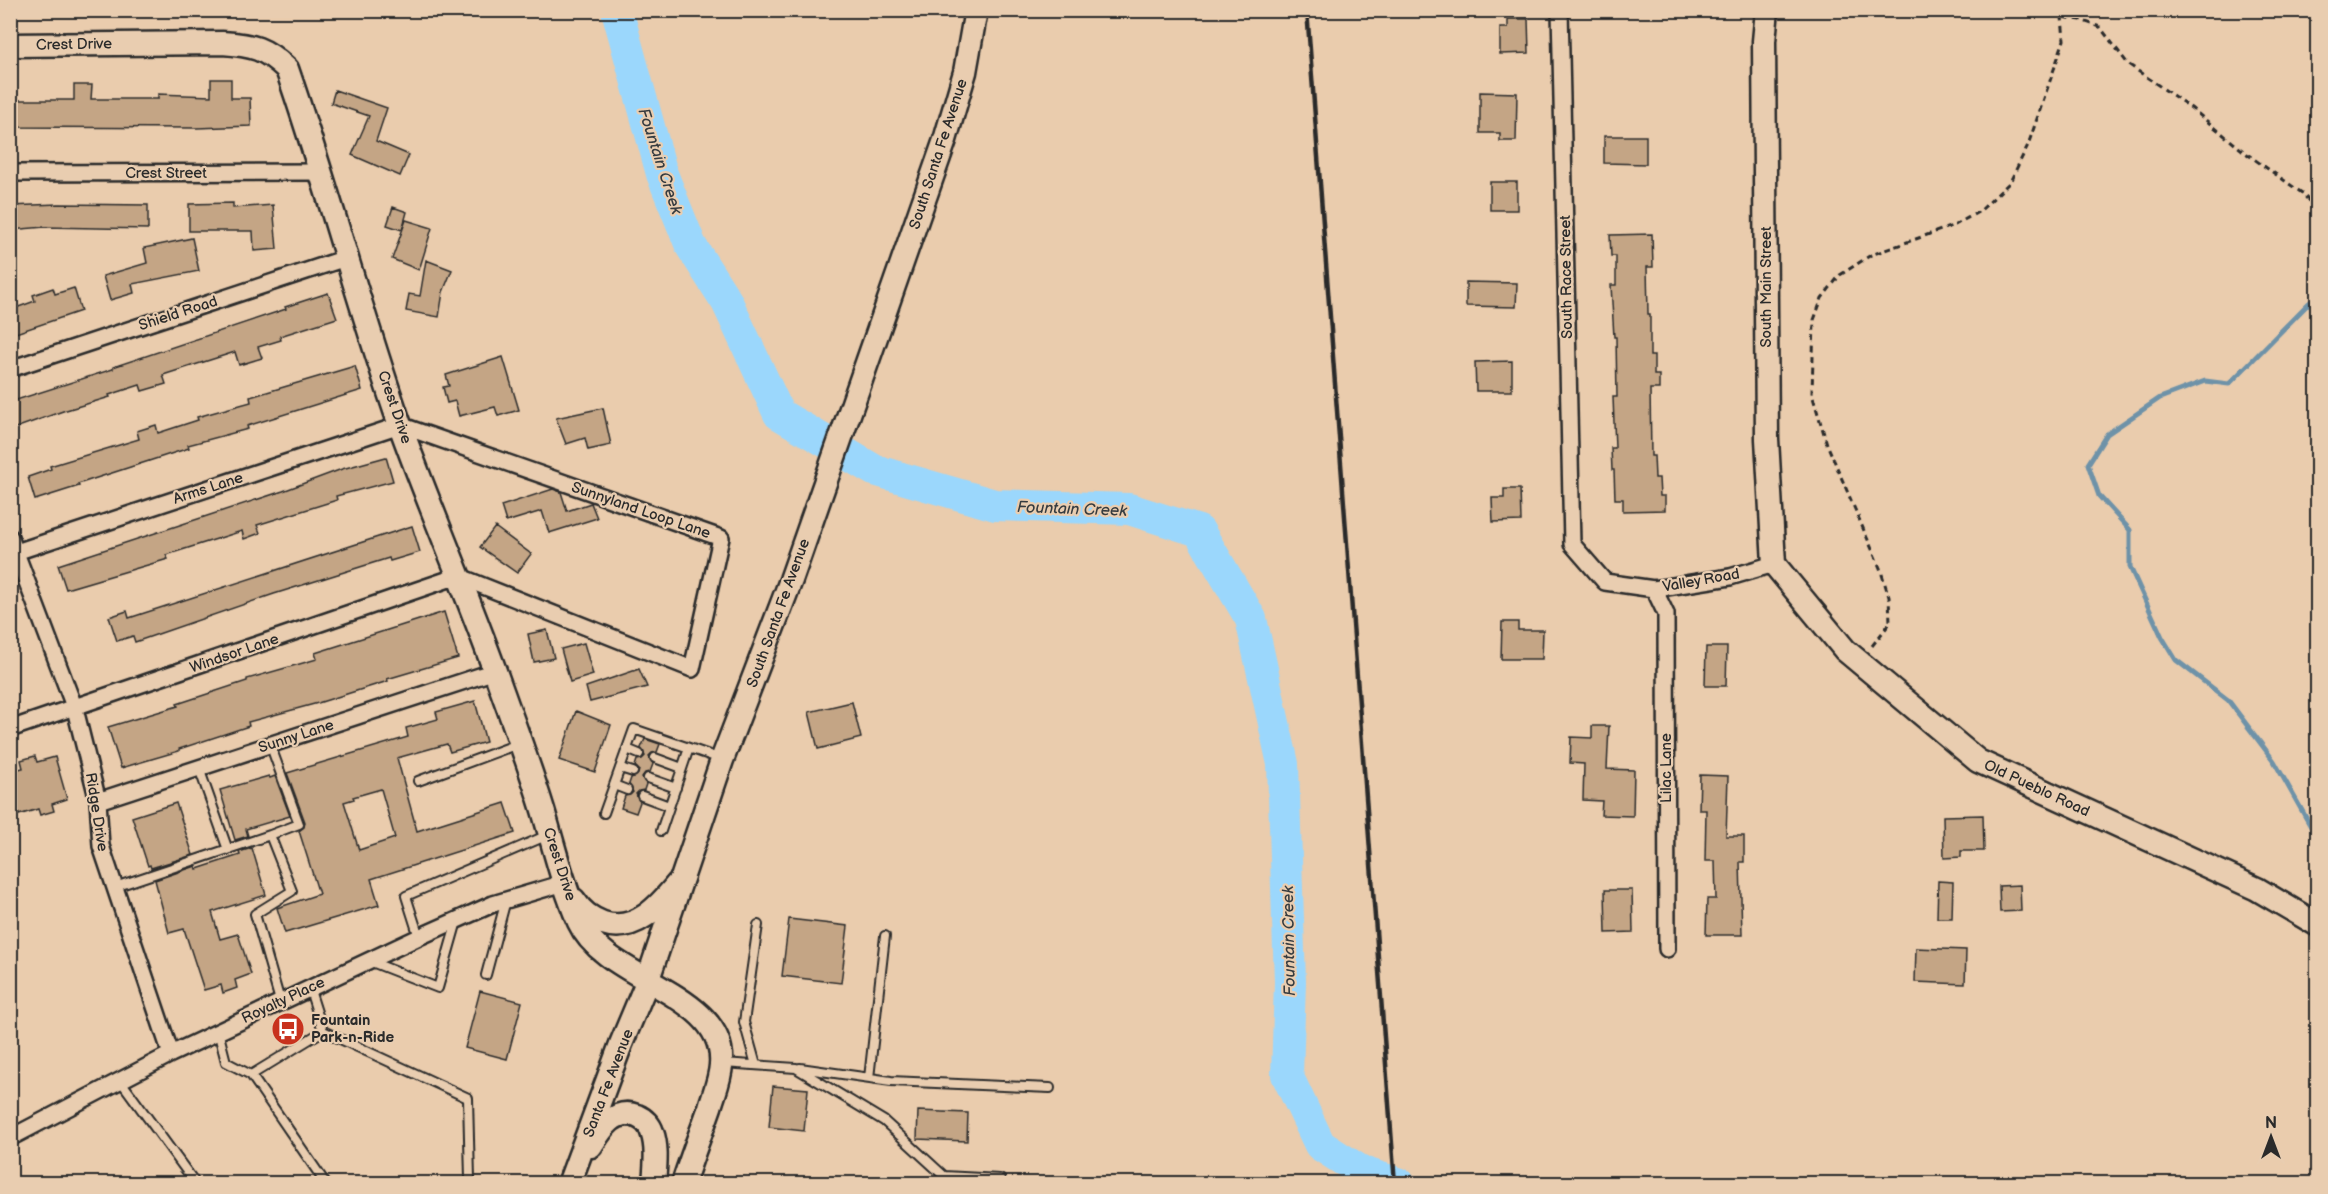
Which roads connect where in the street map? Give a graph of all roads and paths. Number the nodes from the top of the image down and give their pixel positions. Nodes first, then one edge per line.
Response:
1 (976, 10) edge
2 (1560, 10) edge
3 (1767, 10) edge
4 (2061, 10) edge
5 (2062, 17) junction
6 (10, 45) edge
7 (321, 172) junction
8 (10, 173) edge
9 (2318, 212) edge
10 (346, 258) junction
11 (10, 369) edge
12 (400, 425) junction
13 (10, 537) edge
14 (1572, 544) joint
15 (16, 552) junction
16 (1774, 564) junction
17 (458, 576) junction
18 (1654, 589) junction
19 (1859, 662) junction
20 (495, 671) junction
21 (75, 709) junction
22 (10, 729) edge
23 (520, 743) junction
24 (270, 744) junction
25 (689, 748) junction
26 (627, 749) junction
27 (639, 754) dead end
28 (655, 758) dead end
29 (722, 760) junction
30 (199, 768) junction
31 (620, 768) junction
32 (682, 768) junction
33 (633, 772) dead end
34 (648, 778) dead end
35 (418, 781) dead end
36 (614, 785) junction
37 (676, 788) junction
38 (627, 790) dead end
39 (642, 796) dead end
40 (98, 801) junction
41 (669, 806) junction
42 (604, 813) dead end
43 (661, 831) dead end
44 (550, 834) junction
45 (270, 836) junction
46 (228, 850) junction
47 (684, 875) junction
48 (564, 884) junction
49 (113, 887) junction
50 (506, 900) junction
51 (458, 919) junction
52 (758, 925) dead end
53 (2318, 925) edge
54 (885, 936) dead end
55 (418, 937) junction
56 (1666, 949) dead end
57 (368, 960) junction
58 (486, 975) dead end
59 (647, 982) junction
60 (309, 987) junction
61 (280, 1001) junction
62 (218, 1031) junction
63 (323, 1031) junction
64 (171, 1054) junction
65 (722, 1063) junction
66 (756, 1065) junction
67 (796, 1068) junction
68 (251, 1075) junction
69 (869, 1078) junction
70 (120, 1080) junction
71 (1050, 1088) dead end
72 (10, 1138) edge
73 (573, 1175) edge
74 (1000, 1179) dead end
75 (196, 1184) edge
76 (326, 1184) edge
77 (468, 1184) edge
78 (654, 1184) edge
79 (683, 1184) edge

1 - 29 main road, South Santa Fe Avenue
2 - 14 street, South Race Street
3 - 16 main road, South Main Street
4 - 5 path
5 - 9 path
5 - 19 path
6 - 7 main road, Crest Drive
7 - 8 street, Crest Street
7 - 10 main road, Crest Drive
10 - 11 street, Shield Road
10 - 12 main road, Crest Drive
12 - 15 street, Arms Lane
12 - 17 main road, Crest Drive
12 - 17 street, Sunnyland Loop Lane
13 - 15 street, Ridge Drive
14 - 18 street, Valley Road
15 - 21 street, Ridge Drive
16 - 18 street, Valley Road
16 - 19 main road, Old Pueblo Road
17 - 20 main road, Crest Drive
17 - 21 street, Windsor Lane
18 - 56 street, Lilac Lane
19 - 53 main road, Old Pueblo Road
20 - 23 main road, Crest Drive
20 - 24 street, Sunny Lane
21 - 22 street, Windsor Lane
21 - 40 street, Ridge Drive
23 - 35 lane
23 - 44 main road, Crest Drive
24 - 30 street, Sunny Lane
24 - 45 lane
25 - 26 lane
25 - 29 lane
25 - 32 lane
26 - 27 lane
26 - 31 lane
28 - 32 lane
29 - 47 main road, South Santa Fe Avenue
30 - 40 street, Sunny Lane
30 - 46 lane
31 - 33 lane
31 - 36 lane
32 - 37 lane
34 - 37 lane
36 - 38 lane
36 - 42 lane
37 - 41 lane
39 - 41 lane
40 - 49 street, Ridge Drive
41 - 43 lane
44 - 48 main road, Crest Drive
44 - 55 lane
45 - 46 lane
45 - 61 lane
46 - 49 lane
47 - 48 main road
47 - 59 main road, South Santa Fe Avenue
48 - 50 street, Royalty Place
48 - 59 main road, Crest Drive
49 - 64 street, Ridge Drive
50 - 51 street, Royalty Place
50 - 58 lane
51 - 55 street, Royalty Place
51 - 57 lane
52 - 66 lane
54 - 69 lane
55 - 57 street, Royalty Place
57 - 60 street, Royalty Place
59 - 65 main road
59 - 73 main road, Santa Fe Avenue
60 - 61 street, Royalty Place
60 - 63 lane
61 - 62 street, Royalty Place
62 - 64 street, Royalty Place
62 - 68 lane
63 - 68 lane
63 - 77 lane
64 - 70 street, Royalty Place
65 - 66 lane
65 - 79 main road
66 - 67 lane
67 - 69 lane
67 - 74 lane
68 - 76 lane
69 - 71 lane
70 - 72 street, Royalty Place
70 - 75 lane
73 - 78 main road

